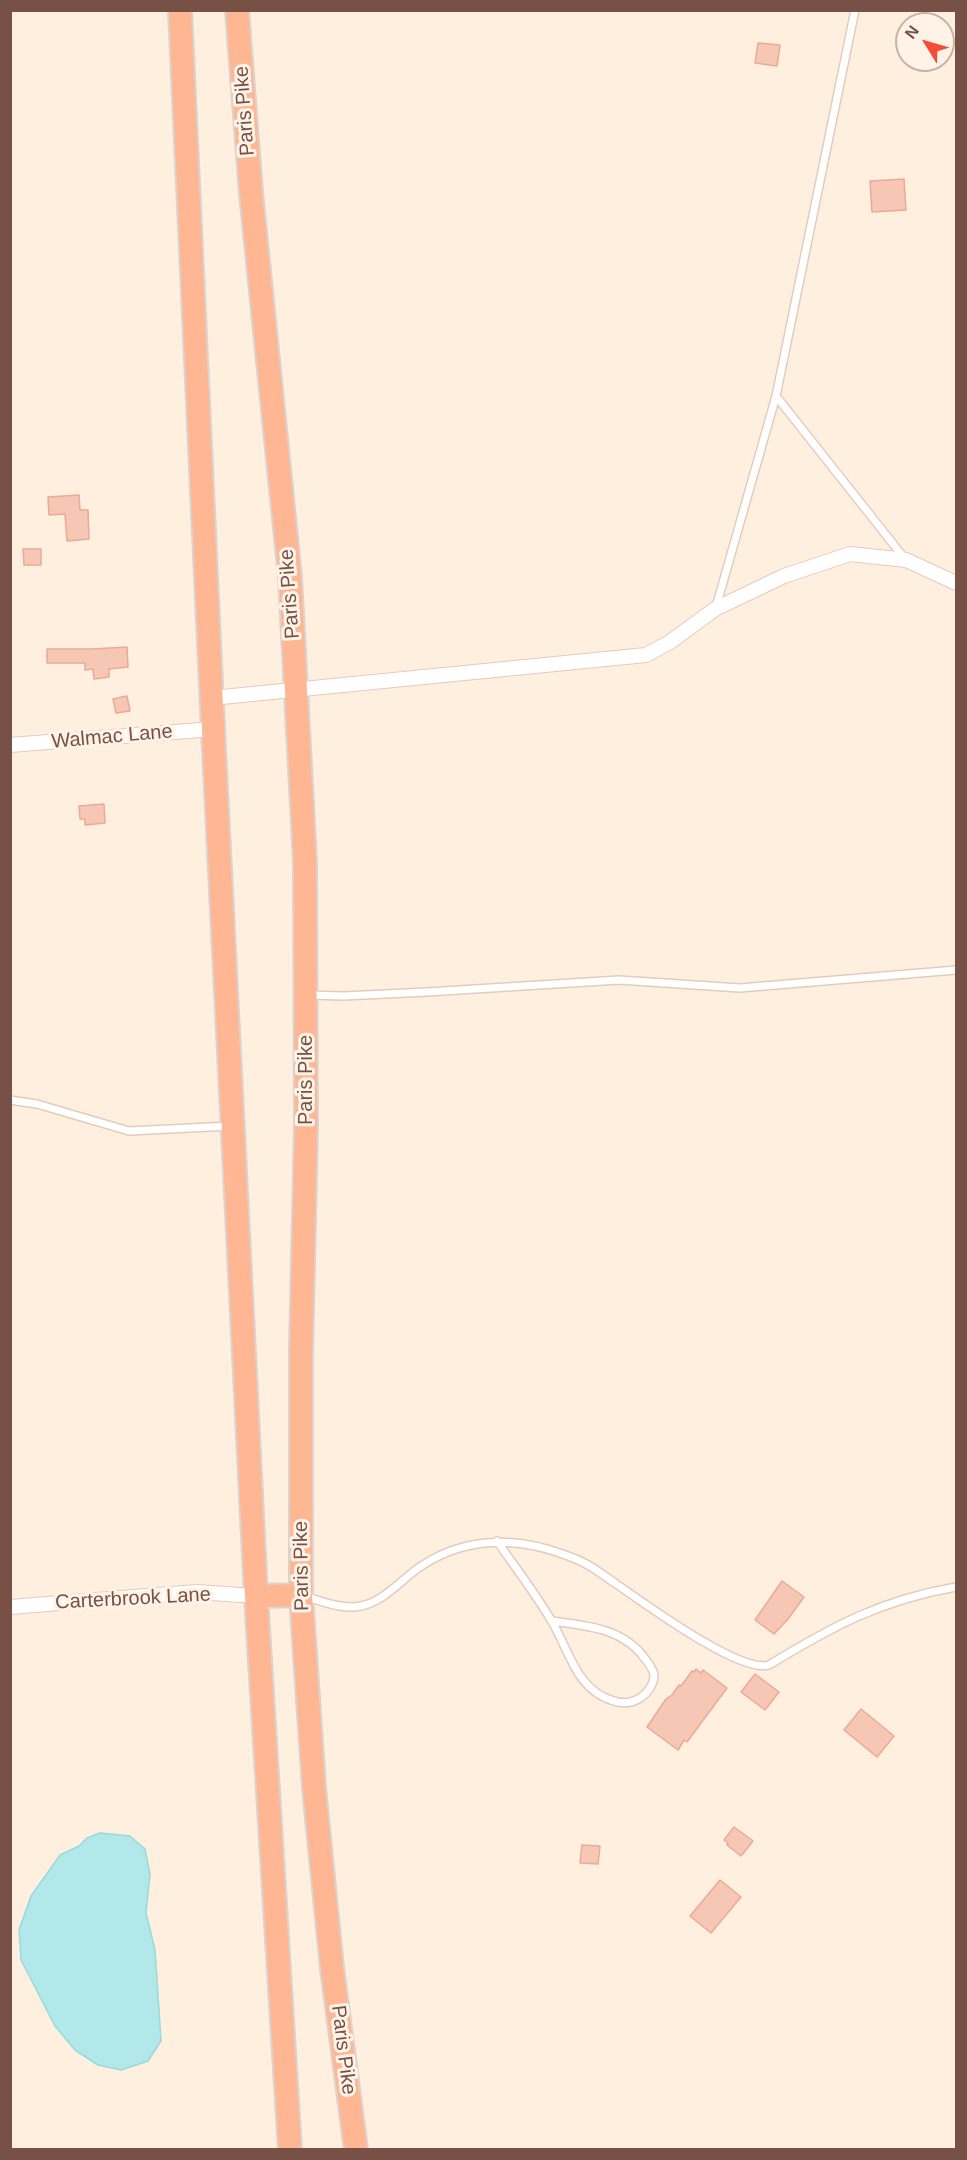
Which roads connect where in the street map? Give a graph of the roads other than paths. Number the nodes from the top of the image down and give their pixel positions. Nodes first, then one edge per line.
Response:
1 (180, 10) edge
2 (237, 10) edge
3 (855, 10) edge
4 (776, 396) junction
5 (906, 560) junction
6 (957, 583) edge
7 (715, 609) junction
8 (296, 689) junction
9 (212, 698) junction
10 (213, 729) junction
11 (10, 745) edge
12 (957, 970) edge
13 (306, 995) junction
14 (10, 1100) edge
15 (233, 1126) junction
16 (497, 1541) junction
17 (957, 1587) edge
18 (301, 1595) junction
19 (256, 1596) junction
20 (10, 1606) edge
21 (552, 1621) junction
22 (290, 2150) edge
23 (356, 2150) edge

1 - 9 highway
2 - 8 highway, Paris Pike
3 - 4 lane
4 - 5 lane
4 - 7 lane
5 - 6 street
5 - 7 street
7 - 8 street
8 - 9 street
8 - 13 highway, Paris Pike
9 - 10 highway
10 - 11 street, Walmac Lane
10 - 15 highway
12 - 13 lane
13 - 18 highway, Paris Pike
14 - 15 lane
15 - 19 highway
16 - 17 lane
16 - 18 lane
16 - 21 lane
18 - 19 highway
18 - 23 highway, Paris Pike
19 - 20 street, Carterbrook Lane
19 - 22 highway
21 - 21 lane

